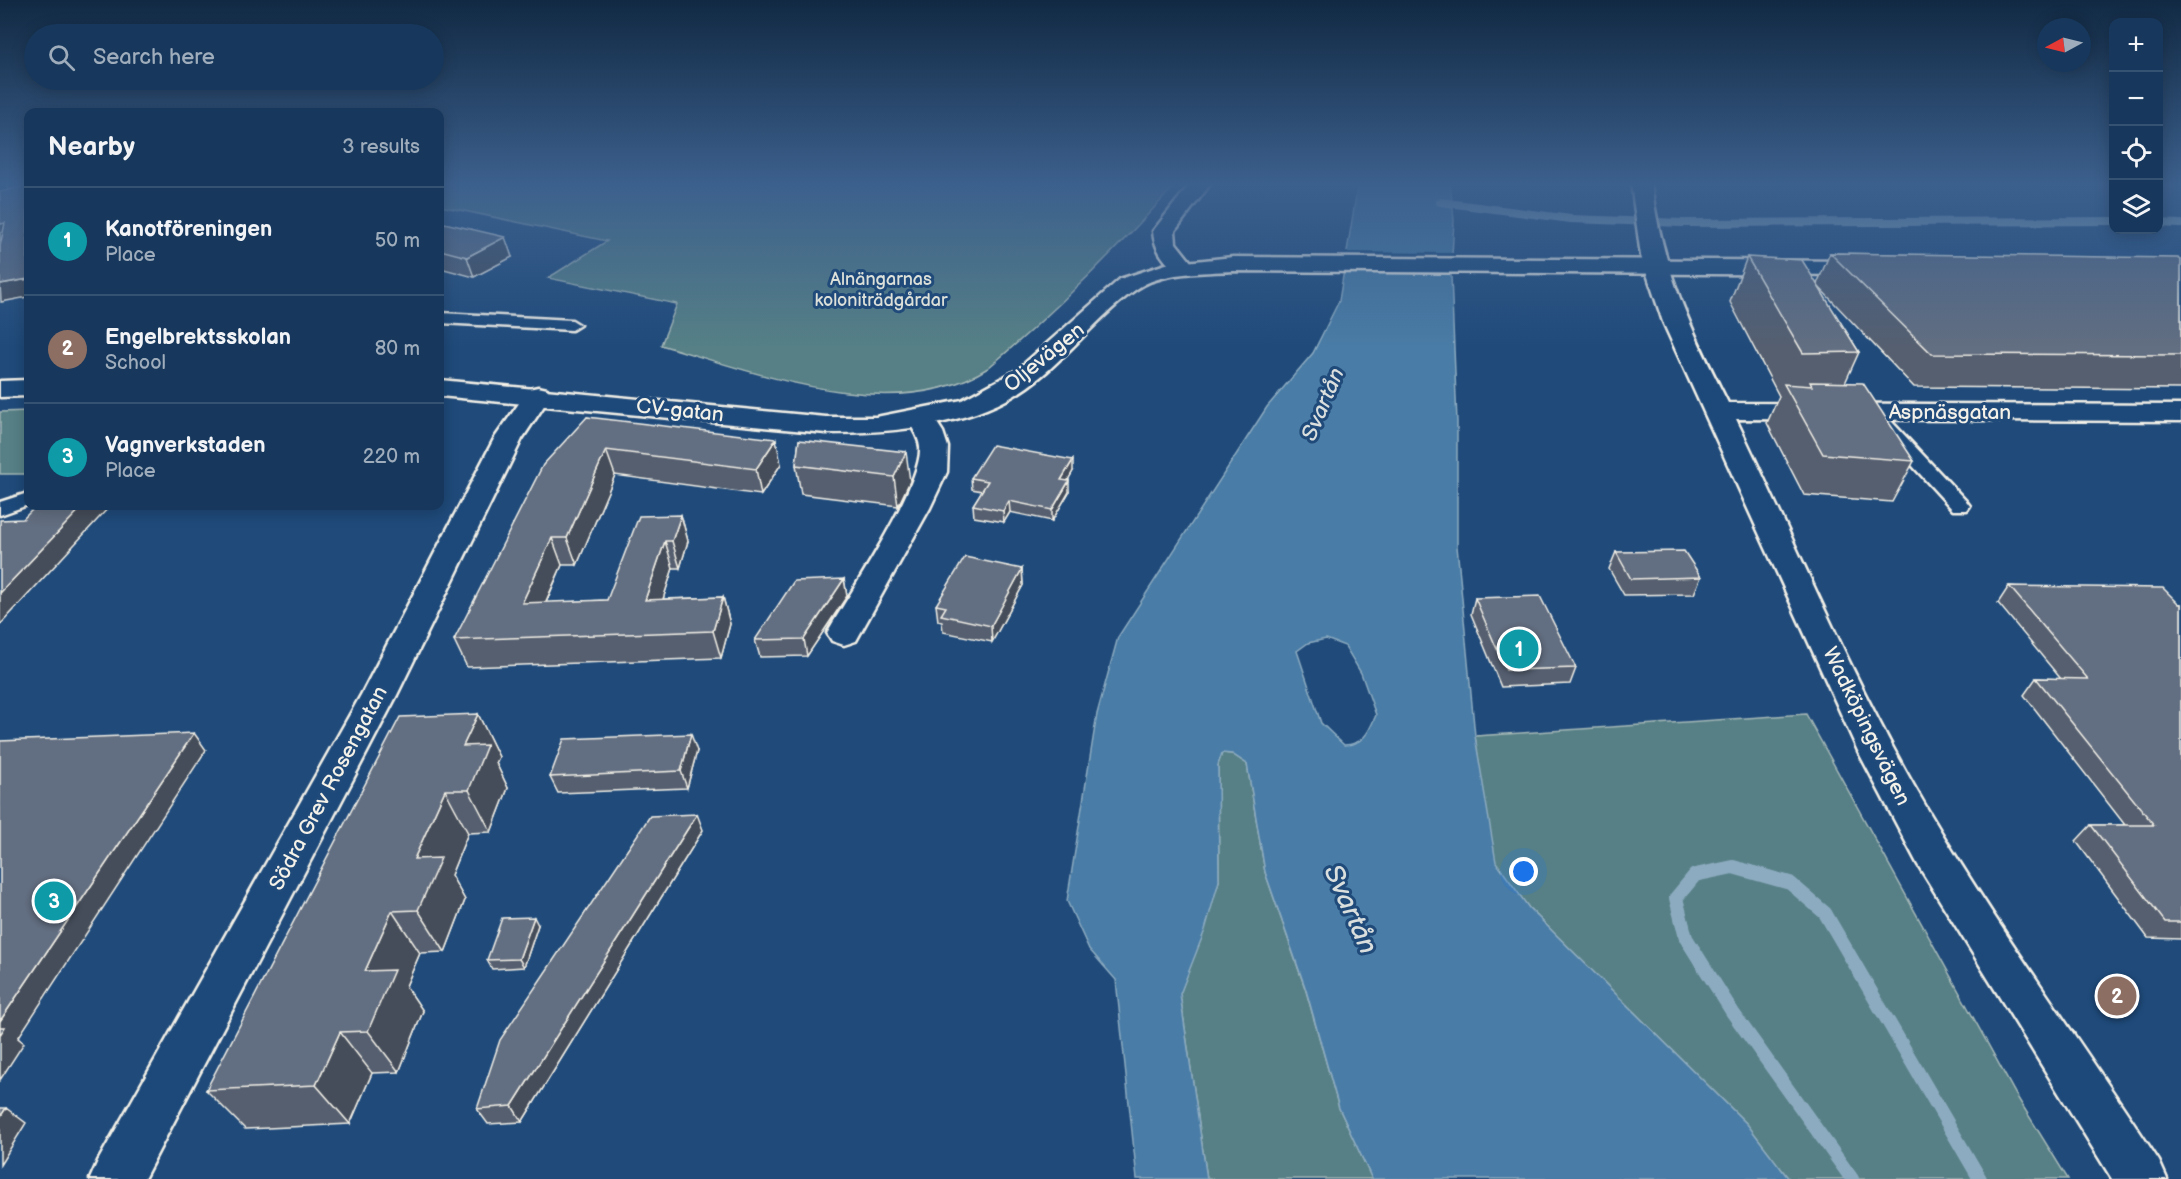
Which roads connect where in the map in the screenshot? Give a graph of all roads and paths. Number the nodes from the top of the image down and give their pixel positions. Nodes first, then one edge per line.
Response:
1 (1165, 238) edge
2 (1648, 238) junction
3 (1184, 267) junction
4 (1889, 268) edge
5 (444, 318) edge
6 (572, 325) dead end
7 (24, 388) edge
8 (444, 388) edge
9 (0, 389) edge
10 (538, 395) junction
11 (1718, 411) junction
12 (1873, 412) junction
13 (2181, 413) edge
14 (920, 418) junction
15 (24, 500) edge
16 (1960, 506) dead end
17 (0, 509) edge
18 (844, 633) dead end
19 (116, 1179) edge
20 (2141, 1179) edge

1 - 3 street
2 - 3 street, Oljevägen
2 - 4 street, Oljevägen
2 - 11 street, Wadköpingsvägen
3 - 14 street, Oljevägen
5 - 6 lane
7 - 9 street
8 - 10 street, CV-gatan
10 - 14 street, CV-gatan
10 - 19 street, Södra Grev Rosengatan
11 - 12 street, Aspnäsgatan
11 - 20 street, Wadköpingsvägen
12 - 13 street, Aspnäsgatan
12 - 16 lane
14 - 18 street
15 - 17 lane

